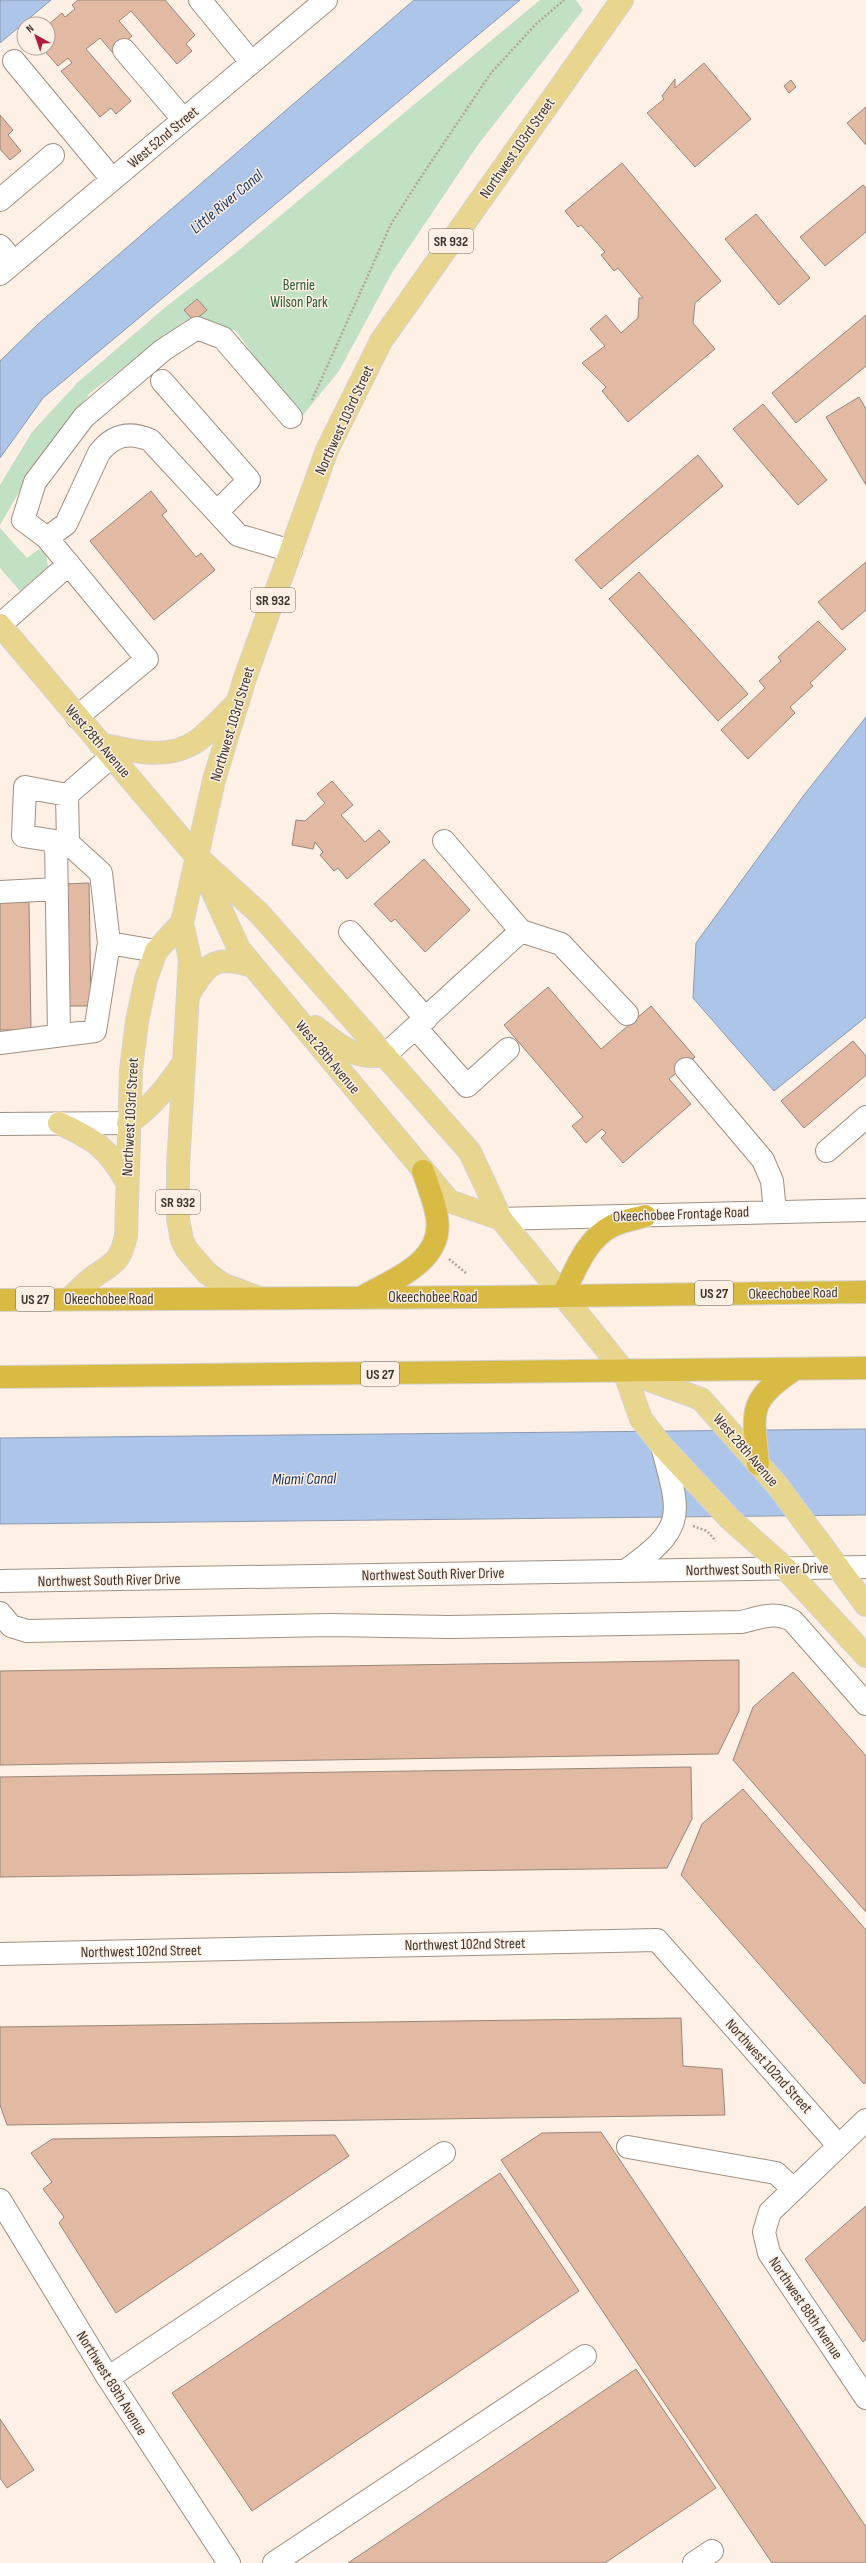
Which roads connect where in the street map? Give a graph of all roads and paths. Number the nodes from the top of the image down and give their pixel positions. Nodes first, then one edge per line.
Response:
1 (200, 0) edge
2 (564, 0) edge
3 (622, 0) edge
4 (321, 1) edge
5 (124, 50) dead end
6 (14, 61) dead end
7 (251, 62) junction
8 (184, 119) junction
9 (52, 155) dead end
10 (112, 179) junction
11 (0, 200) edge
12 (5, 261) edge
13 (162, 381) dead end
14 (312, 400) dead end
15 (291, 417) dead end
16 (217, 512) junction
17 (47, 538) junction
18 (291, 551) junction
19 (69, 564) junction
20 (0, 625) edge
21 (238, 702) junction
22 (77, 717) junction
23 (106, 750) junction
24 (67, 795) junction
25 (444, 841) dead end
26 (62, 842) junction
27 (196, 856) junction
28 (57, 889) junction
29 (0, 892) edge
30 (182, 923) junction
31 (521, 931) junction
32 (350, 932) dead end
33 (109, 943) junction
34 (156, 951) junction
35 (252, 966) junction
36 (188, 995) junction
37 (282, 1001) junction
38 (627, 1014) dead end
39 (421, 1024) junction
40 (59, 1036) junction
41 (0, 1043) edge
42 (508, 1049) dead end
43 (385, 1055) junction
44 (184, 1061) junction
45 (686, 1069) dead end
46 (866, 1117) edge
47 (59, 1123) junction
48 (128, 1123) junction
49 (0, 1124) edge
50 (827, 1150) dead end
51 (423, 1171) junction
52 (127, 1182) junction
53 (865, 1207) edge
54 (776, 1211) junction
55 (645, 1216) junction
56 (501, 1219) junction
57 (444, 1254) dead end
58 (466, 1273) dead end
59 (866, 1292) edge
60 (562, 1295) junction
61 (361, 1298) junction
62 (69, 1299) junction
63 (262, 1299) junction
64 (0, 1300) edge
65 (866, 1368) edge
66 (795, 1369) junction
67 (624, 1371) junction
68 (0, 1377) edge
69 (662, 1446) junction
70 (758, 1464) junction
71 (691, 1526) dead end
72 (716, 1542) dead end
73 (838, 1567) junction
74 (866, 1567) edge
75 (784, 1568) junction
76 (625, 1571) junction
77 (0, 1581) edge
78 (866, 1605) edge
79 (0, 1613) edge
80 (866, 1656) edge
81 (866, 1704) edge
82 (0, 1954) edge
83 (866, 2120) edge
84 (838, 2145) junction
85 (628, 2147) dead end
86 (444, 2153) dead end
87 (793, 2189) junction
88 (0, 2200) edge
89 (585, 2356) dead end
90 (108, 2378) junction
91 (866, 2398) edge
92 (712, 2551) dead end
93 (229, 2563) edge
94 (274, 2563) edge
95 (694, 2563) edge

1 - 7 street
2 - 14 path
3 - 18 main road, Northwest 103rd Street / SR 932
4 - 7 street, West 52nd Street
5 - 8 street
6 - 10 street
7 - 8 street, West 52nd Street
8 - 10 street, West 52nd Street
9 - 11 street
10 - 12 street, West 52nd Street
13 - 16 street
15 - 17 street
16 - 17 street
16 - 18 street
17 - 19 street
18 - 21 main road, Northwest 103rd Street / SR 932
19 - 20 street
19 - 22 street
20 - 22 main road, West 28th Avenue
21 - 23 main road
21 - 27 main road, Northwest 103rd Street / SR 932
22 - 23 main road, West 28th Avenue
23 - 24 street
23 - 27 main road, West 28th Avenue
24 - 26 street
24 - 26 street
25 - 31 street
26 - 28 street
26 - 33 street
27 - 30 main road, Northwest 103rd Street / SR 932
27 - 35 main road, West 28th Avenue
27 - 43 main road, West 28th Avenue
28 - 29 street
28 - 40 street
30 - 34 main road, Northwest 103rd Street
30 - 36 main road, Northwest 103rd Street / SR 932
31 - 38 street
31 - 39 street
32 - 39 street
33 - 34 street
33 - 40 street
34 - 48 main road, Northwest 103rd Street
35 - 36 main road
35 - 37 main road, West 28th Avenue
36 - 44 main road, Northwest 103rd Street / SR 932
37 - 43 main road
37 - 51 main road, West 28th Avenue
39 - 42 street
39 - 43 street
40 - 41 street
43 - 56 main road, West 28th Avenue
44 - 48 main road
44 - 63 main road, SR 932
45 - 54 street
46 - 50 street
47 - 48 street
47 - 49 street
47 - 52 main road
48 - 52 main road, Northwest 103rd Street
51 - 56 main road, West 28th Avenue
51 - 61 highway
52 - 62 main road, Northwest 103rd Street
53 - 54 street, Okeechobee Frontage Road
54 - 55 street, Okeechobee Frontage Road
55 - 56 street, Okeechobee Frontage Road
55 - 60 highway
56 - 60 main road, West 28th Avenue
57 - 58 path
59 - 60 highway, Okeechobee Road / US 27
60 - 61 highway, Okeechobee Road / US 27
60 - 67 main road, West 28th Avenue
61 - 63 highway, Okeechobee Road / US 27
62 - 63 highway, Okeechobee Road / US 27
62 - 64 highway, Okeechobee Road / US 27
65 - 66 highway, US 27
66 - 67 highway, US 27
66 - 70 highway
67 - 68 highway, US 27
67 - 69 main road, West 28th Avenue
67 - 70 main road, West 28th Avenue
69 - 75 main road, West 28th Avenue
69 - 76 street
70 - 73 main road, West 28th Avenue
71 - 72 path
73 - 74 street, Northwest South River Drive
73 - 75 street, Northwest South River Drive
73 - 78 main road, West 28th Avenue
75 - 76 street, Northwest South River Drive
75 - 80 main road, West 28th Avenue
76 - 77 street, Northwest South River Drive
79 - 81 street
82 - 84 street, Northwest 102nd Street
83 - 84 street, Northwest 88th Avenue
84 - 87 street, Northwest 88th Avenue
85 - 87 street
86 - 90 street
87 - 91 street, Northwest 88th Avenue
88 - 90 street, Northwest 89th Avenue
89 - 94 street
90 - 93 street, Northwest 89th Avenue
92 - 95 street

